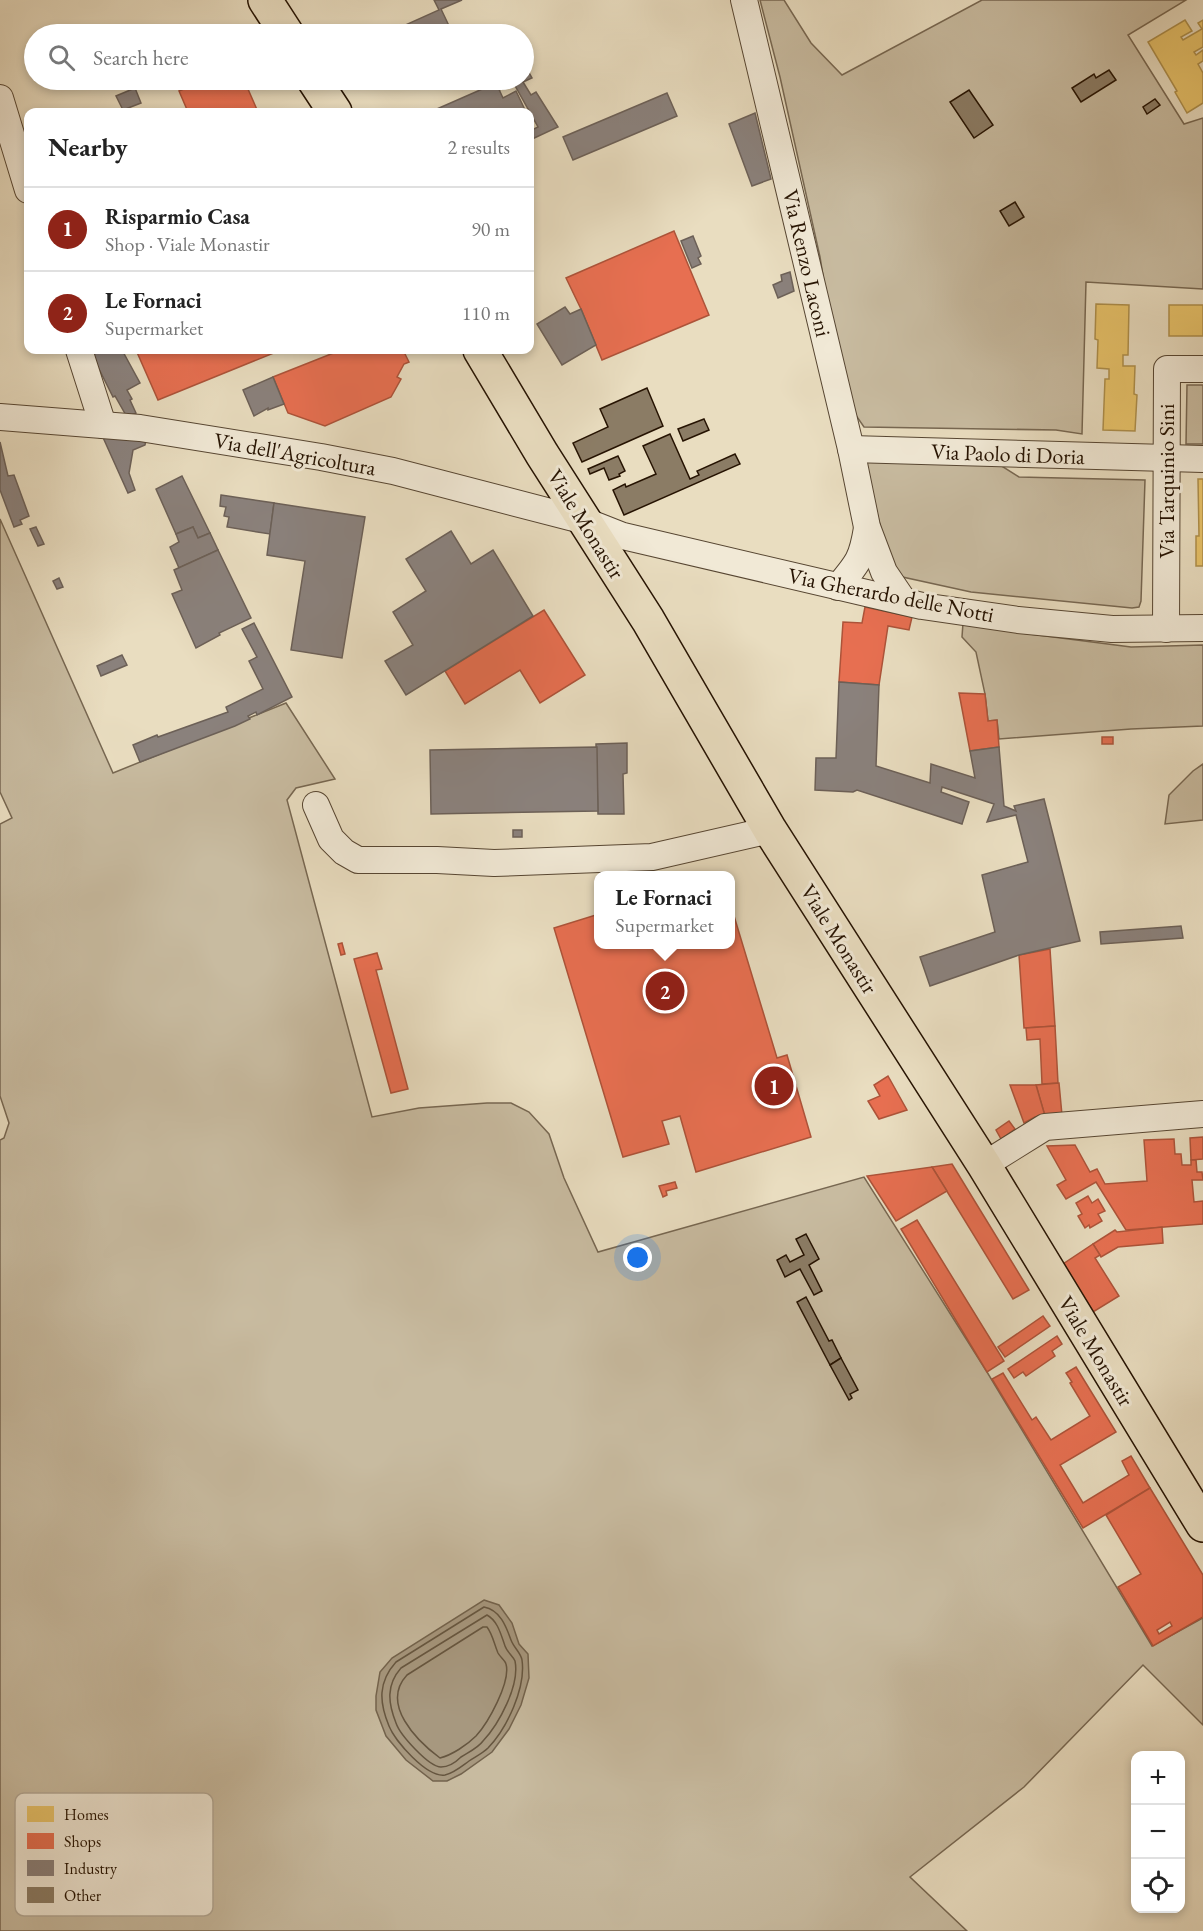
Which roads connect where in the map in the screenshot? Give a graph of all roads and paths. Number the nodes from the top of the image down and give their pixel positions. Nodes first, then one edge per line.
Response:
1 (266, 0) edge
2 (744, 0) edge
3 (281, 24) edge
4 (320, 90) edge
5 (0, 98) edge
6 (332, 108) edge
7 (24, 177) edge
8 (80, 354) edge
9 (482, 354) edge
10 (1203, 369) edge
11 (0, 417) edge
12 (104, 425) junction
13 (851, 449) junction
14 (1165, 459) junction
15 (1203, 459) edge
16 (585, 521) junction
17 (867, 527) junction
18 (838, 587) junction
19 (903, 600) junction
20 (1203, 628) edge
21 (1166, 629) junction
22 (316, 805) dead end
23 (770, 830) junction
24 (1203, 1114) edge
25 (984, 1165) junction
26 (1198, 1510) edge

1 - 3 main road
2 - 13 street, Via Renzo Laconi
4 - 6 main road
5 - 7 street
8 - 12 street
9 - 16 main road, Viale Monastir
10 - 14 street, Via Tarquinio Sini
11 - 12 street, Via dell'Agricoltura
12 - 16 street, Via dell'Agricoltura
13 - 14 street, Via Paolo di Doria
13 - 17 street, Via Renzo Laconi
14 - 15 street, Via Paolo di Doria
14 - 21 street, Via Tarquinio Sini
16 - 18 street, Via Gherardo delle Notti
16 - 23 main road, Viale Monastir
17 - 18 street, Via Renzo Laconi
17 - 19 street, Via Renzo Laconi
18 - 19 street, Via Gherardo delle Notti
19 - 21 street, Via Gherardo delle Notti
20 - 21 street, Via Gherardo delle Notti
22 - 23 street
23 - 25 main road, Viale Monastir
24 - 25 street
25 - 26 main road, Viale Monastir

